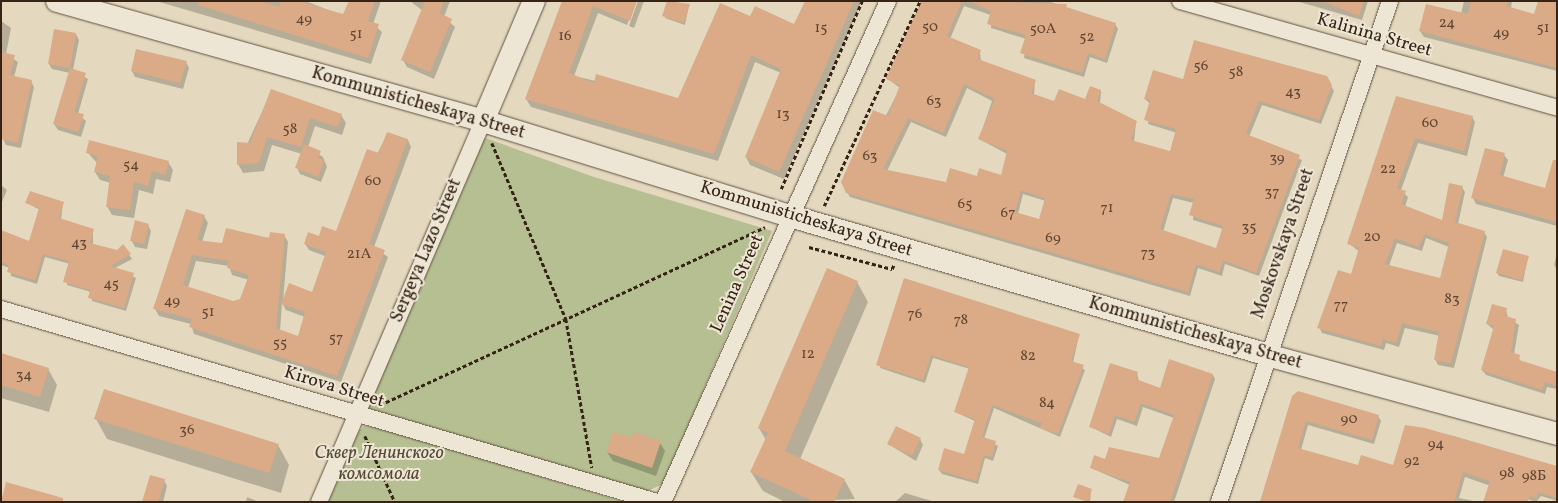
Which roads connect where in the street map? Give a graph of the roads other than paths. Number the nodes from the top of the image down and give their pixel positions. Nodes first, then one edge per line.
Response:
1 (57, 1) edge
2 (534, 1) edge
3 (888, 1) edge
4 (1180, 1) edge
5 (1390, 1) edge
6 (1370, 56) junction
7 (1557, 108) edge
8 (482, 121) junction
9 (790, 216) junction
10 (1, 309) edge
11 (1267, 355) junction
12 (356, 416) junction
13 (1557, 434) edge
14 (319, 502) edge
15 (657, 502) edge
16 (664, 502) edge
17 (1219, 502) edge

1 - 8 main road, Kommunisticheskaya Street
2 - 8 main road, Sergeya Lazo Street
3 - 9 street, Lenina Street
4 - 6 street, Kalinina Street
5 - 6 street, Moskovskaya Street
6 - 7 street, Kalinina Street
6 - 11 street, Moskovskaya Street
8 - 9 main road, Kommunisticheskaya Street
8 - 12 street, Sergeya Lazo Street
9 - 11 main road, Kommunisticheskaya Street
9 - 16 street, Lenina Street
10 - 12 street, Kirova Street
11 - 13 main road, Kommunisticheskaya Street
11 - 17 street, Moskovskaya Street
12 - 14 street, Sergeya Lazo Street
12 - 15 street, Kirova Street

